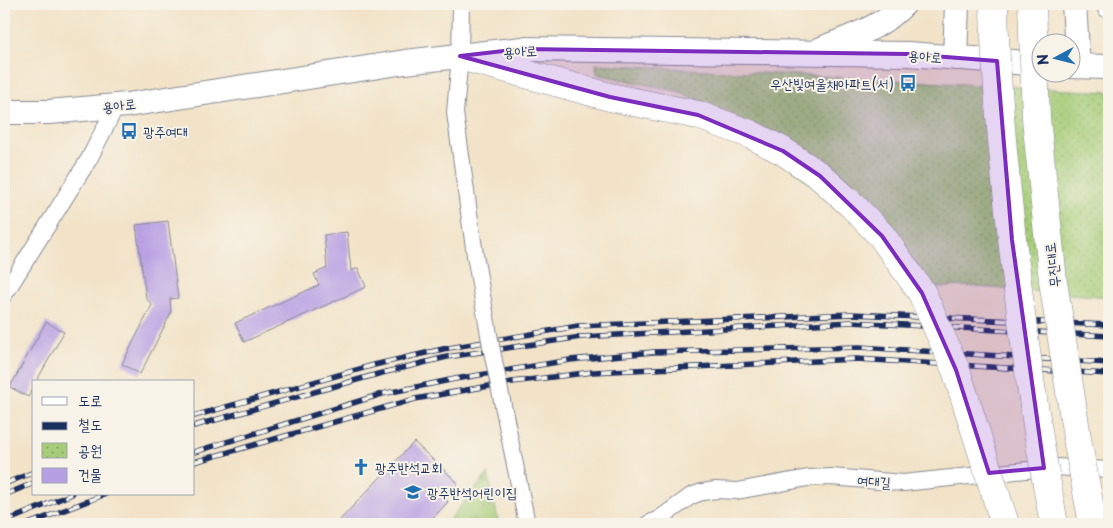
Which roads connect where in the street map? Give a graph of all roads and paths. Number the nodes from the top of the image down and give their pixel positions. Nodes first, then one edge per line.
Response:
1 (460, 4) edge
2 (904, 4) edge
3 (957, 4) edge
4 (994, 4) edge
5 (1032, 4) edge
6 (1074, 4) edge
7 (1074, 32) edge
8 (810, 53) junction
9 (460, 56) junction
10 (955, 58) junction
11 (1030, 63) edge
12 (1080, 66) edge
13 (1109, 67) edge
14 (116, 106) junction
15 (4, 112) edge
16 (4, 295) edge
17 (1109, 470) edge
18 (527, 524) edge
19 (648, 524) edge
20 (1005, 524) edge
21 (1054, 524) edge
22 (1093, 524) edge

1 - 9 street
2 - 8 main road
3 - 10 main road
4 - 21 highway, bridge
5 - 22 highway, 무진대로, bridge
6 - 7 main road
8 - 9 main road, 용아로
8 - 10 main road, 용아로
9 - 14 main road, 용아로
9 - 18 street, bridge
9 - 20 highway, bridge
10 - 11 main road, 용아로
12 - 13 main road
14 - 15 main road, 용아로
14 - 16 street
17 - 19 street, 여대길

